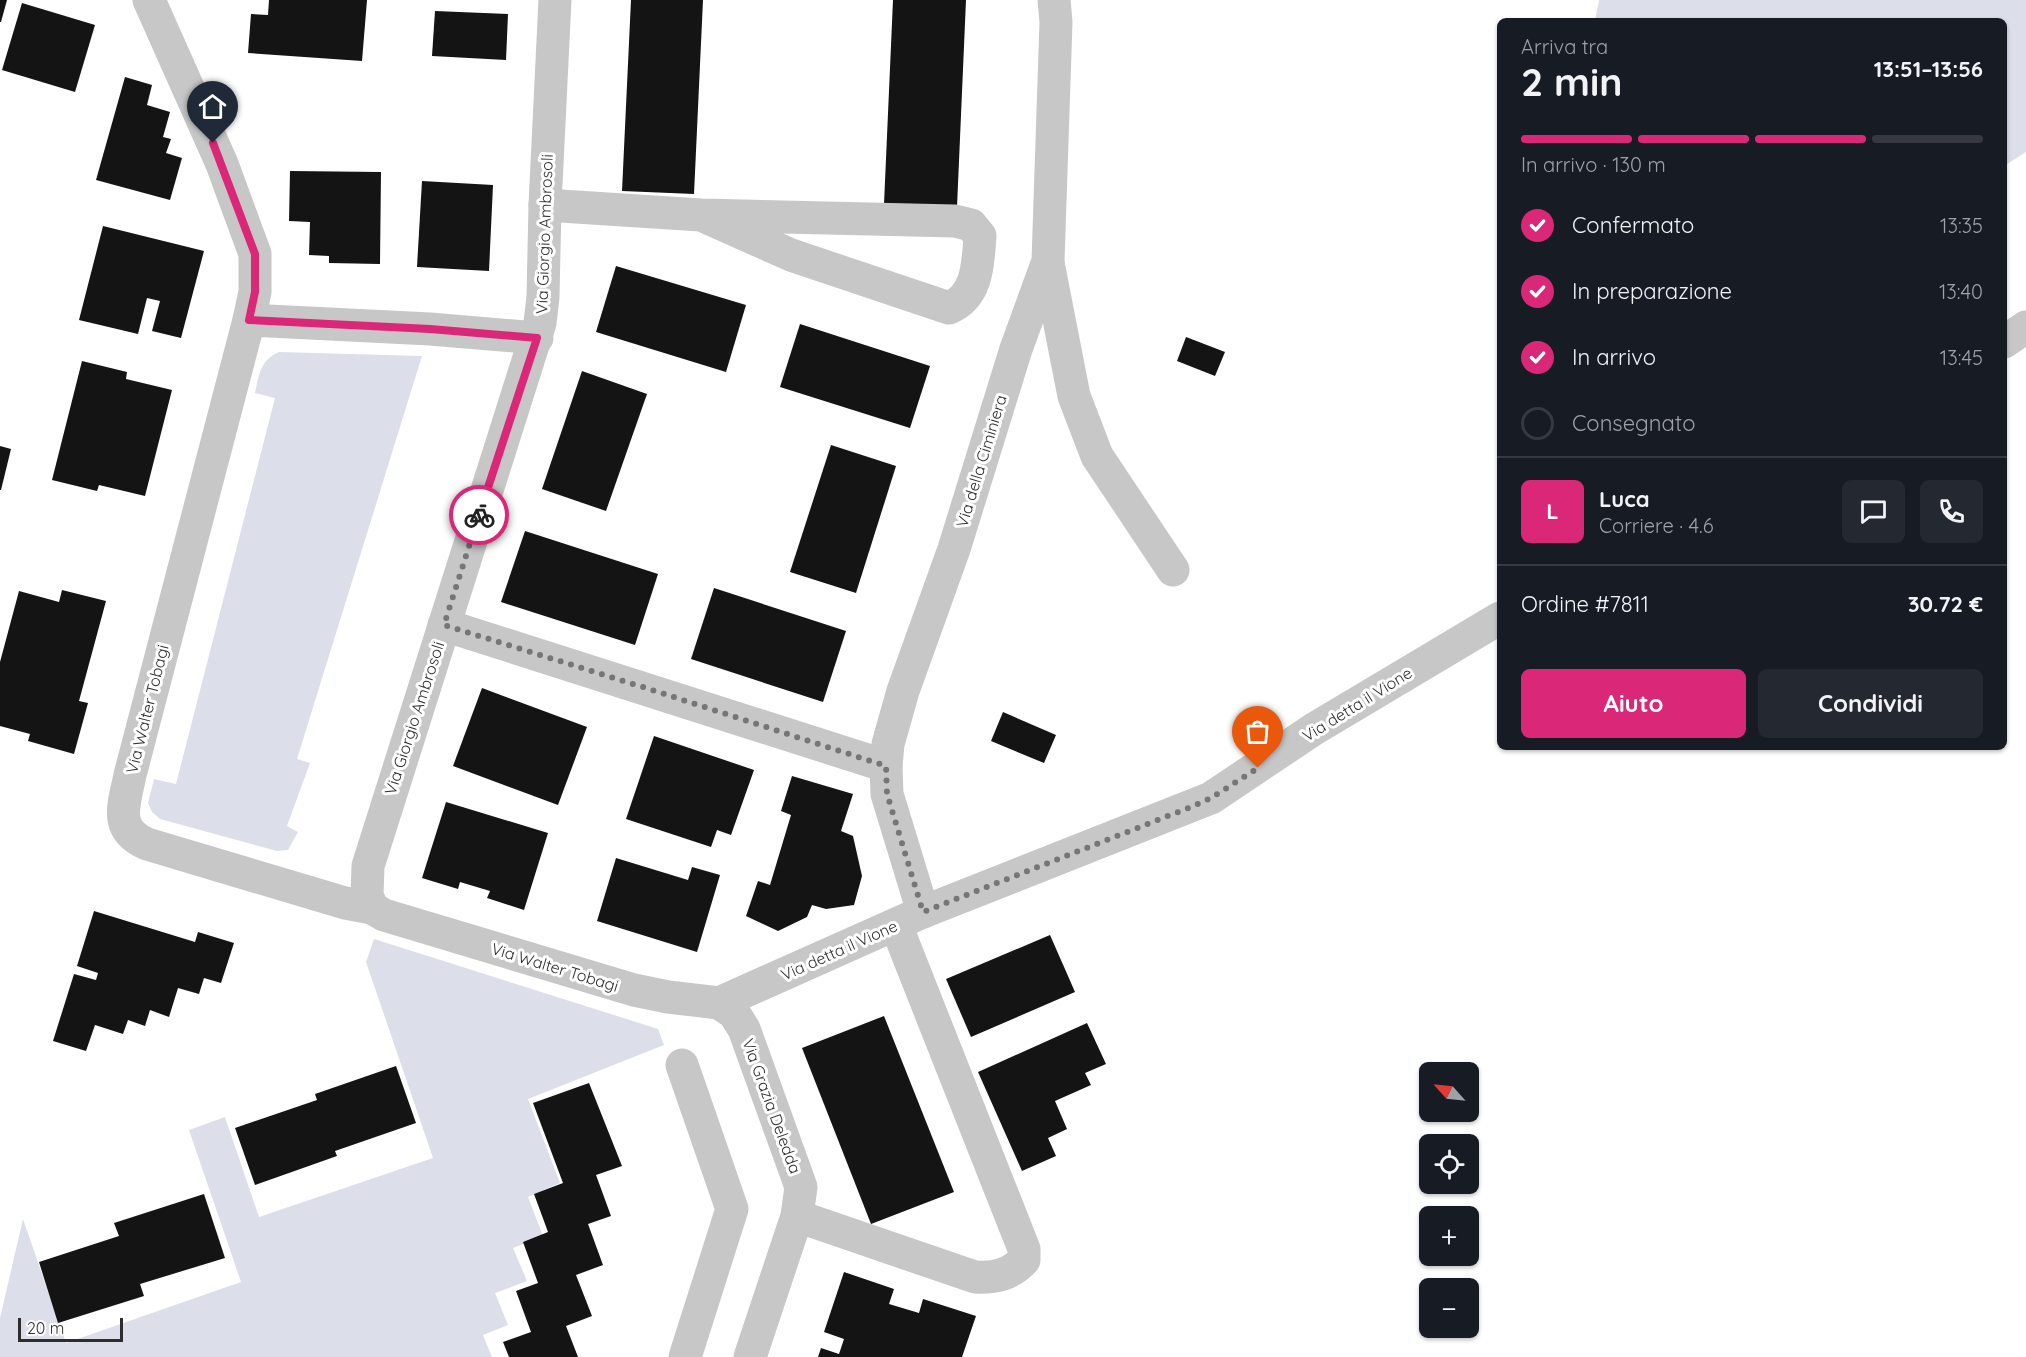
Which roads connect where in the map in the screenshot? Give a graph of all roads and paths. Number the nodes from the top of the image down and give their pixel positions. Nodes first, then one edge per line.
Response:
1 (149, 0) edge
2 (555, 0) edge
3 (1054, 0) edge
4 (545, 205) junction
5 (701, 214) junction
6 (1048, 261) junction
7 (249, 320) junction
8 (2026, 327) edge
9 (537, 338) junction
10 (2007, 340) edge
11 (1173, 570) dead end
12 (1497, 620) edge
13 (444, 625) junction
14 (886, 766) junction
15 (372, 908) junction
16 (910, 919) junction
17 (719, 1003) junction
18 (682, 1065) dead end
19 (797, 1216) junction
20 (684, 1357) edge
21 (750, 1357) edge

1 - 7 street, Via Walter Tobagi
2 - 4 street, Via Giorgio Ambrosoli
3 - 6 street, Via della Ciminiera
4 - 5 street
4 - 9 street, Via Giorgio Ambrosoli
5 - 5 street
6 - 11 street
6 - 14 street, Via della Ciminiera
7 - 9 street
7 - 15 street, Via Walter Tobagi
8 - 10 street
9 - 13 street, Via Giorgio Ambrosoli
12 - 16 street, Via detta il Vione
13 - 14 street
13 - 15 street, Via Giorgio Ambrosoli
14 - 16 street, Via della Ciminiera
15 - 17 street, Via Walter Tobagi
16 - 17 street, Via detta il Vione
16 - 19 street, Via della Ciminiera
17 - 19 street, Via Grazia Deledda
18 - 20 street
19 - 21 street, Via Grazia Deledda

